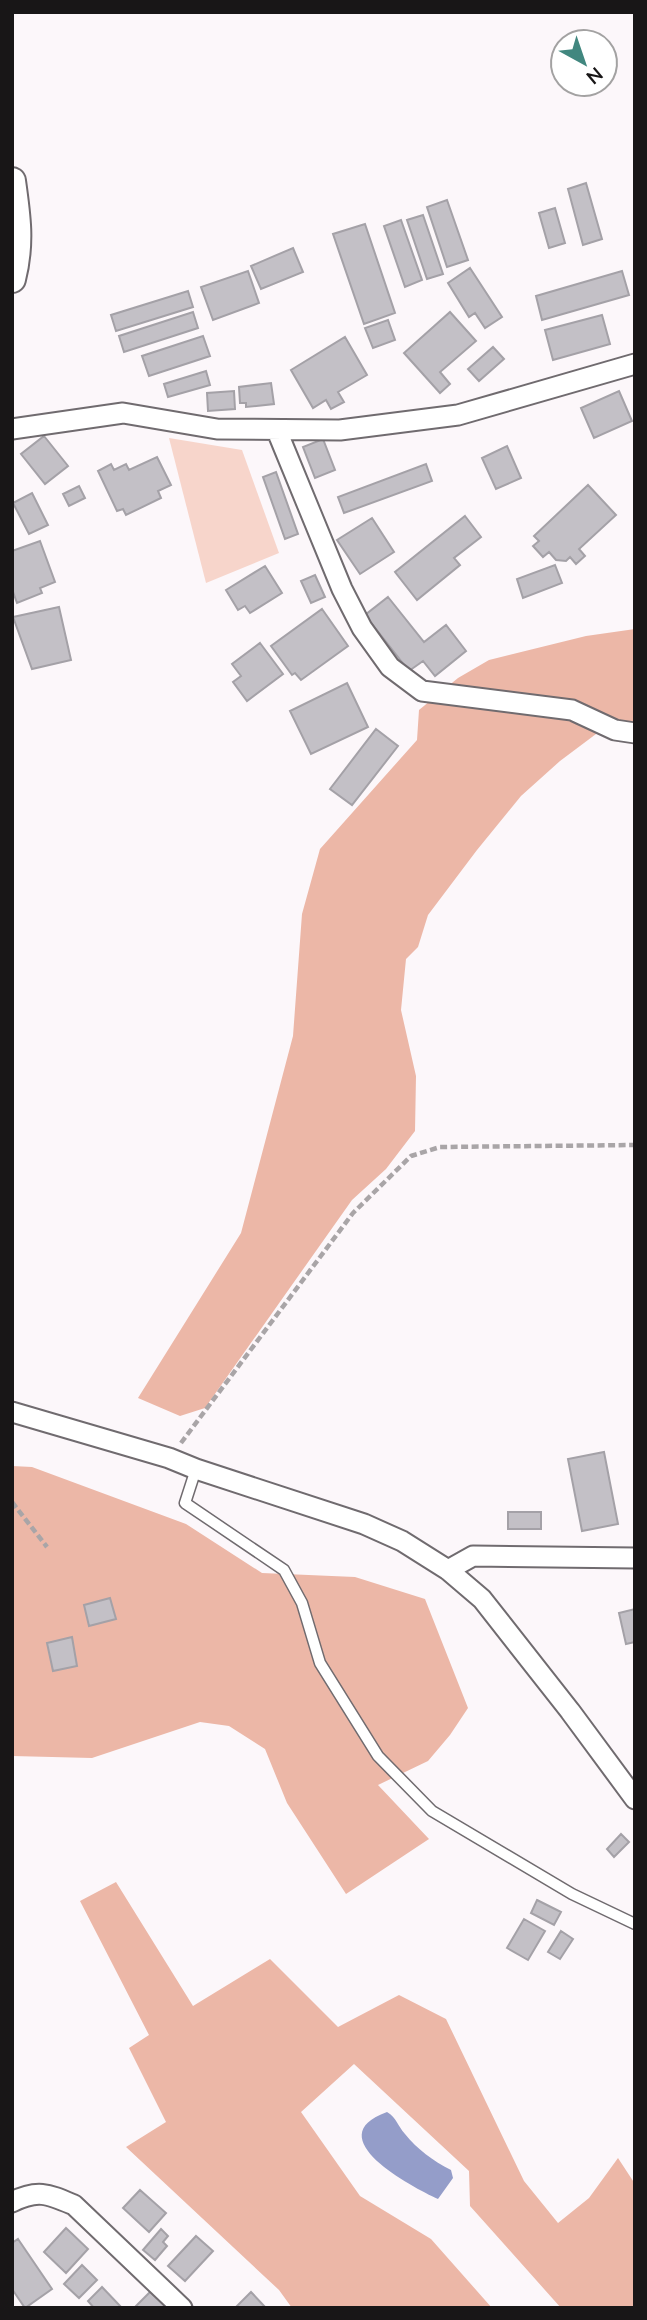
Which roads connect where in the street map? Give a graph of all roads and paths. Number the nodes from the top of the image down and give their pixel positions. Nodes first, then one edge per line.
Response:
1 (12, 181) edge
2 (12, 279) edge
3 (635, 364) edge
4 (12, 429) edge
5 (277, 431) junction
6 (635, 733) edge
7 (635, 1145) edge
8 (12, 1412) edge
9 (170, 1458) junction
10 (196, 1469) junction
11 (12, 1502) edge
12 (47, 1547) dead end
13 (635, 1558) edge
14 (447, 1570) junction
15 (635, 1798) edge
16 (635, 1924) edge
17 (12, 2202) edge
18 (182, 2308) edge

1 - 2 main road
3 - 5 street
4 - 5 street
5 - 6 street
7 - 9 path
8 - 9 street
9 - 10 street
10 - 14 street
10 - 16 lane
11 - 12 path
13 - 14 street
14 - 15 street
17 - 18 street

